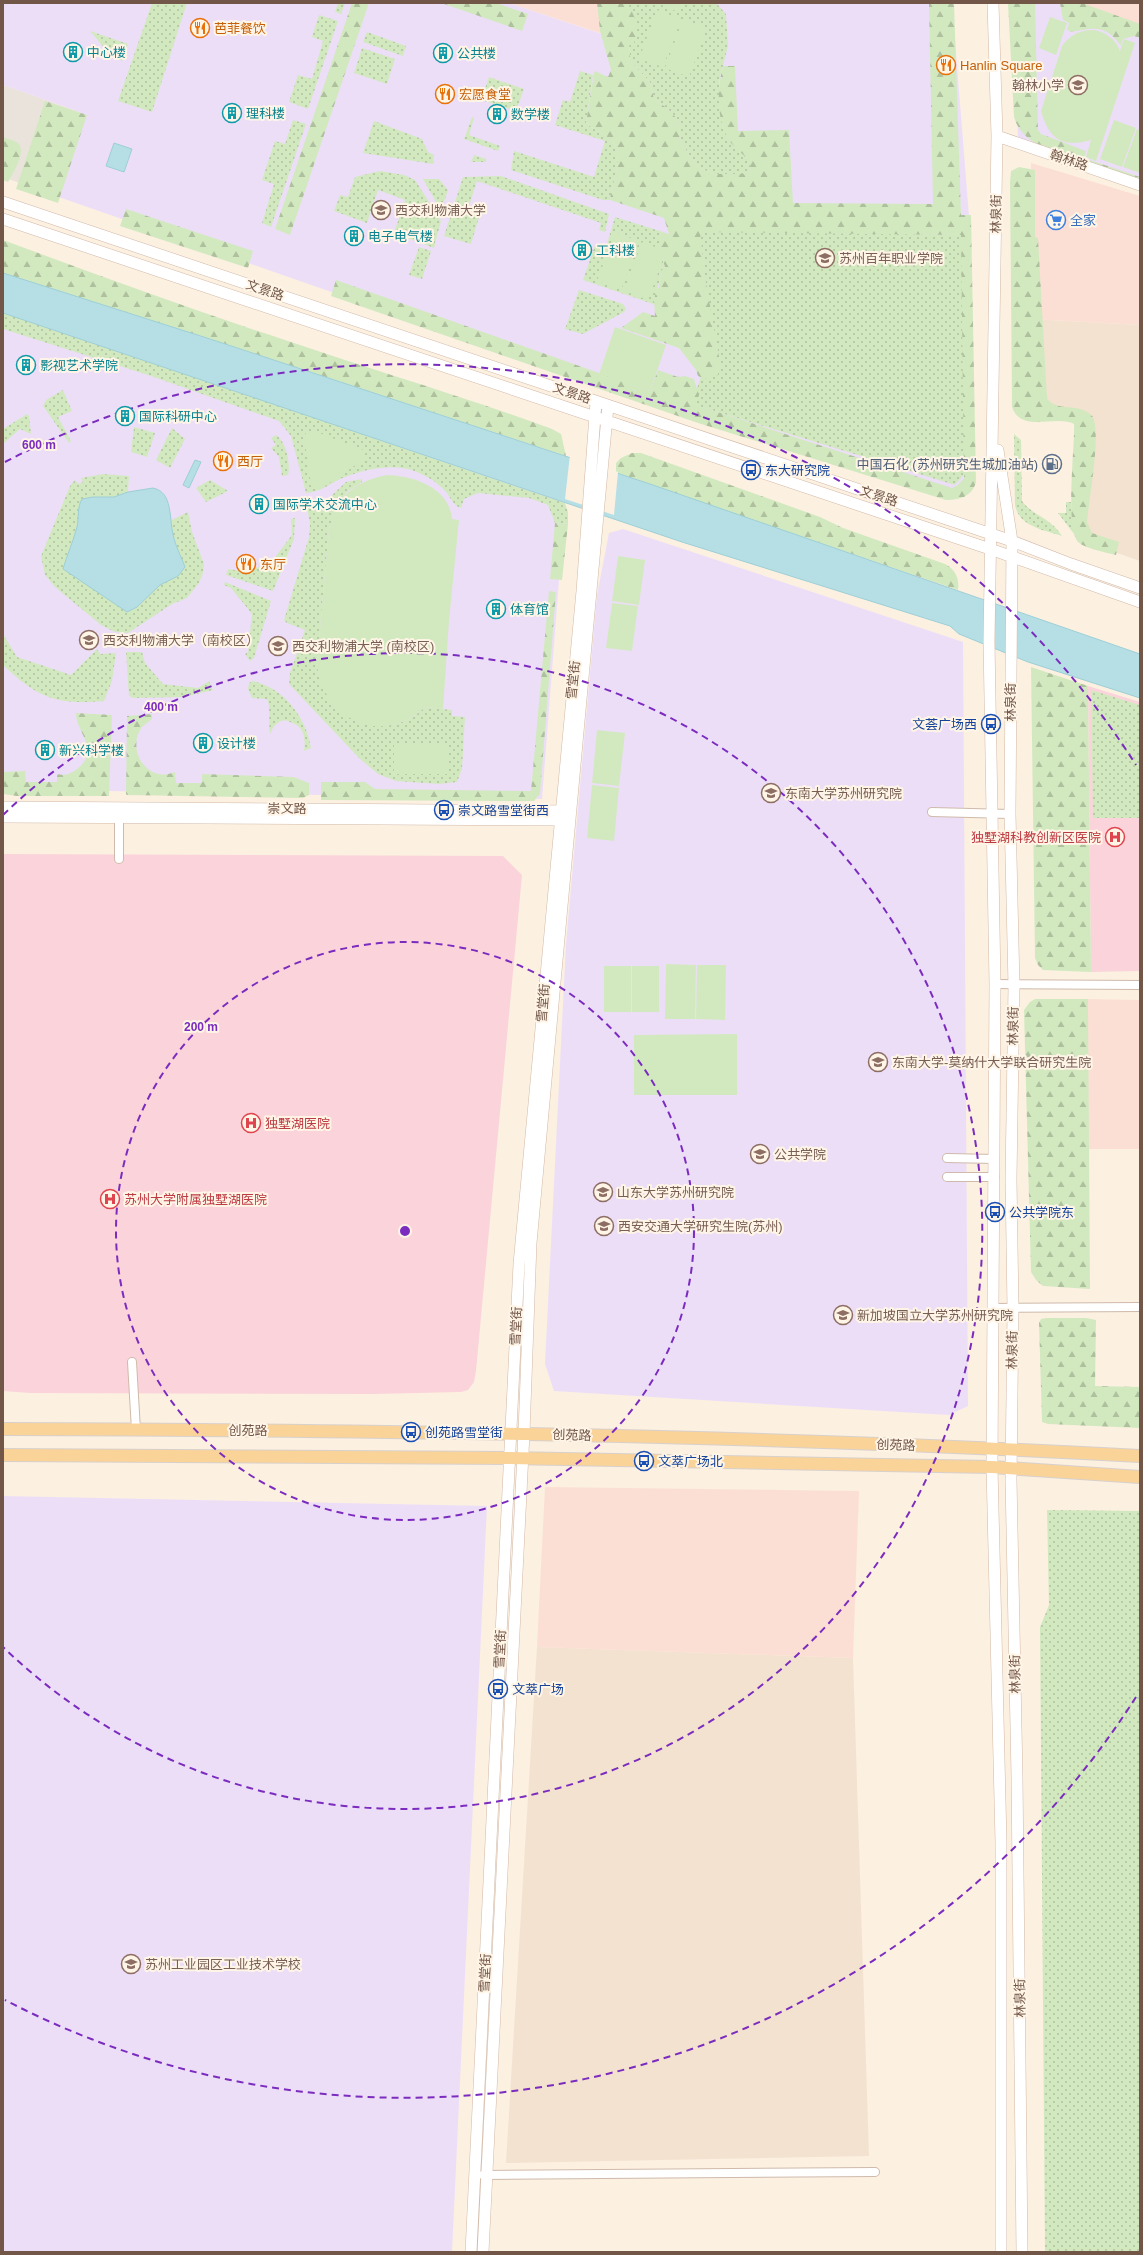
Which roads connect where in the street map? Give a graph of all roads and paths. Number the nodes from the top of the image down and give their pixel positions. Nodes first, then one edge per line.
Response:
1 (992, 3) edge
2 (997, 136) junction
3 (1140, 185) edge
4 (3, 202) edge
5 (3, 219) edge
6 (596, 402) junction
7 (608, 406) junction
8 (594, 418) junction
9 (606, 422) junction
10 (994, 425) junction
11 (593, 515) junction
12 (990, 533) junction
13 (1012, 541) junction
14 (990, 550) junction
15 (1012, 557) junction
16 (1140, 588) edge
17 (1140, 602) edge
18 (3, 807) edge
19 (119, 812) junction
20 (932, 812) dead end
21 (1010, 814) junction
22 (992, 815) junction
23 (565, 816) junction
24 (3, 817) edge
25 (119, 856) dead end
26 (995, 984) junction
27 (1140, 985) edge
28 (1014, 986) junction
29 (947, 1158) dead end
30 (995, 1159) junction
31 (947, 1177) dead end
32 (995, 1177) junction
33 (1140, 1307) edge
34 (995, 1308) junction
35 (1013, 1309) junction
36 (132, 1362) dead end
37 (3, 1429) edge
38 (136, 1430) junction
39 (510, 1432) junction
40 (524, 1433) junction
41 (992, 1448) junction
42 (1011, 1449) junction
43 (3, 1454) edge
44 (1140, 1456) edge
45 (509, 1458) junction
46 (522, 1459) junction
47 (992, 1467) junction
48 (1011, 1470) junction
49 (1140, 1477) edge
50 (875, 2172) dead end
51 (481, 2175) junction
52 (471, 2252) edge
53 (483, 2252) edge
54 (1001, 2252) edge
55 (1022, 2252) edge

1 - 2 main road, 林泉街
2 - 3 main road, 翰林路
2 - 10 main road, 林泉街
4 - 6 main road, 文景路
5 - 8 main road, 文景路
6 - 7 main road, 文景路
6 - 8 main road, 雪堂街
7 - 9 main road, 雪堂街
7 - 12 main road, 文景路
8 - 9 main road, 文景路
8 - 11 main road, 雪堂街
9 - 11 main road, 雪堂街
9 - 14 main road, 文景路
10 - 12 main road, 林泉街
10 - 13 main road, 林泉街
11 - 23 main road, 雪堂街
12 - 13 main road, 文景路
12 - 14 main road, 林泉街
13 - 15 main road, 林泉街
13 - 16 main road, 文景路
14 - 15 main road, 文景路
14 - 22 main road, 林泉街
15 - 17 main road, 文景路
15 - 21 main road, 林泉街
18 - 19 main road, 崇文路
19 - 23 main road, 崇文路
19 - 24 main road, 崇文路
19 - 25 street
20 - 22 street
21 - 22 street
21 - 28 main road, 林泉街
22 - 26 main road, 林泉街
23 - 39 main road, 雪堂街
23 - 40 main road, 雪堂街
26 - 28 street
26 - 30 main road, 林泉街
27 - 28 street
28 - 35 main road, 林泉街
29 - 30 street
30 - 32 main road, 林泉街
31 - 32 street
32 - 34 main road, 林泉街
33 - 35 street
34 - 35 street
34 - 41 main road, 林泉街
35 - 42 main road, 林泉街
36 - 38 street
37 - 38 main road, 创苑路
38 - 39 main road, 创苑路
39 - 40 main road, 创苑路
39 - 45 main road, 雪堂街
40 - 41 main road, 创苑路
40 - 46 main road, 雪堂街
41 - 42 main road, 创苑路
41 - 47 main road, 林泉街
42 - 44 main road, 创苑路
42 - 48 main road, 林泉街
43 - 45 main road, 创苑路
45 - 46 main road, 创苑路
45 - 51 main road, 雪堂街
46 - 47 main road, 创苑路
46 - 51 main road, 雪堂街
47 - 48 main road, 创苑路
47 - 54 main road, 林泉街
48 - 49 main road, 创苑路
48 - 55 main road, 林泉街
50 - 51 street
51 - 52 main road, 雪堂街
51 - 53 main road, 雪堂街

